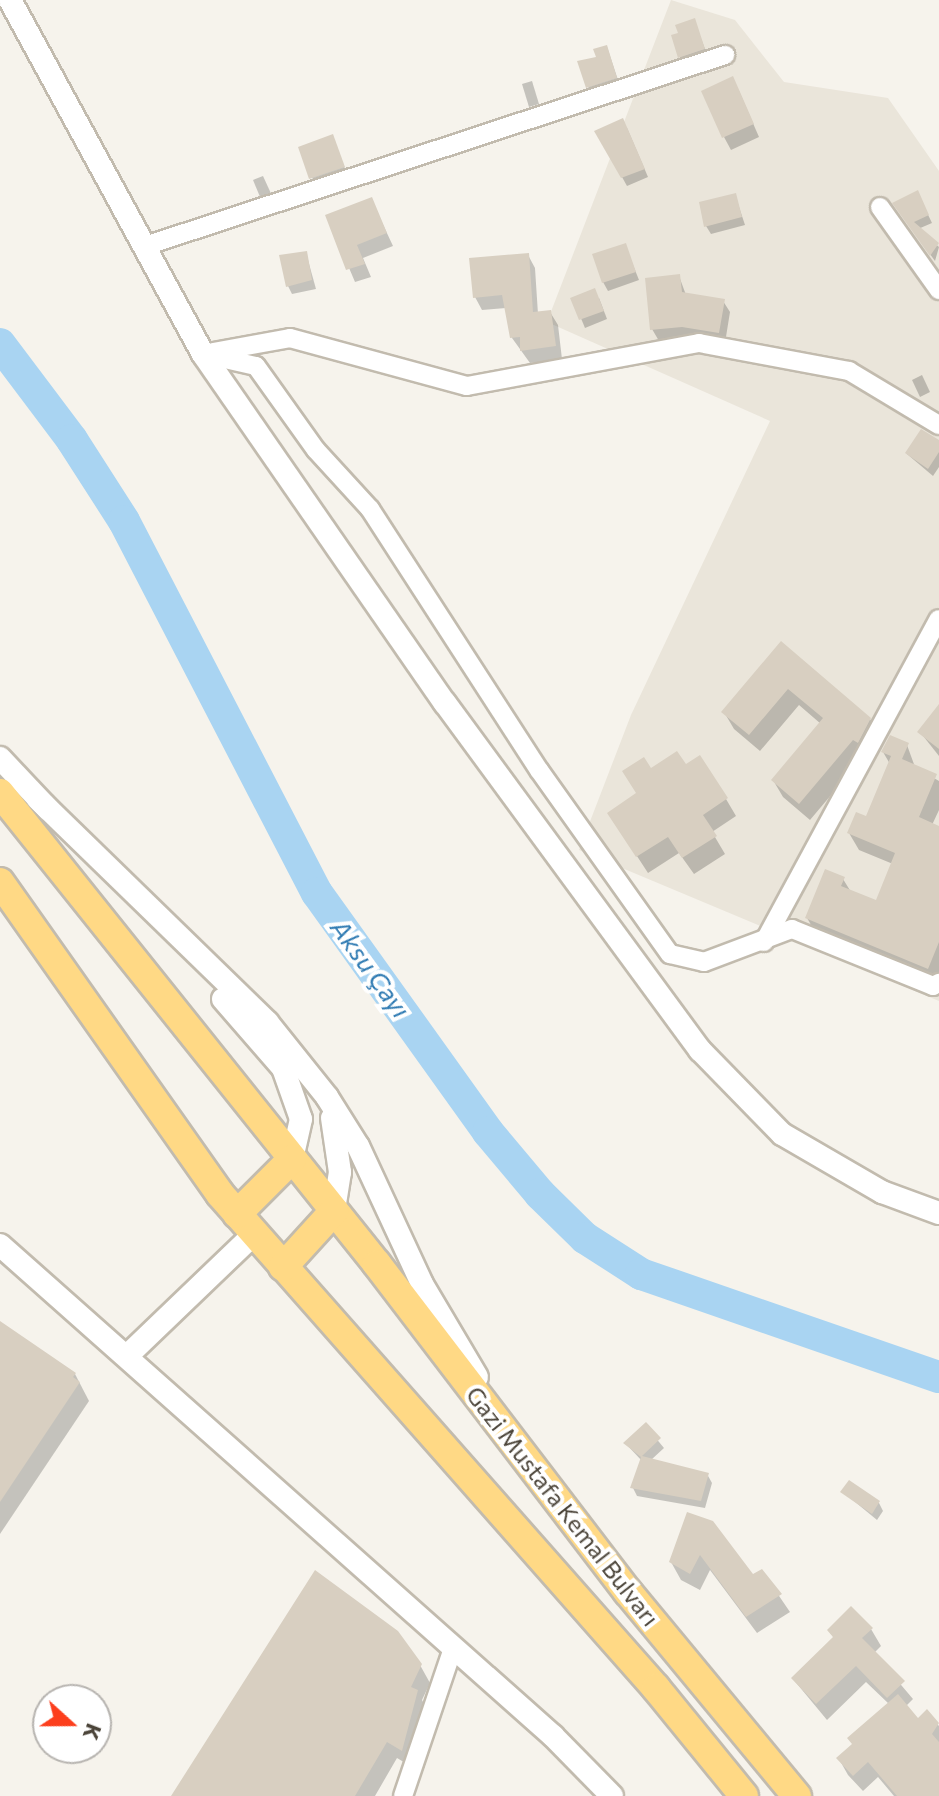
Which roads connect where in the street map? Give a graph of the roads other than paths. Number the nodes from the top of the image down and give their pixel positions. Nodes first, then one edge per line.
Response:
1 (10, 0) edge
2 (725, 55) dead end
3 (880, 207) dead end
4 (145, 246) junction
5 (939, 290) edge
6 (203, 354) junction
7 (939, 425) edge
8 (939, 619) edge
9 (0, 758) edge
10 (0, 793) edge
11 (38, 799) junction
12 (0, 882) edge
13 (764, 942) junction
14 (939, 983) edge
15 (327, 1097) junction
16 (292, 1159) junction
17 (334, 1211) junction
18 (939, 1213) edge
19 (237, 1214) junction
20 (0, 1245) edge
21 (287, 1273) junction
22 (128, 1355) junction
23 (530, 1467) junction
24 (453, 1648) junction
25 (403, 1796) edge
26 (612, 1796) edge
27 (744, 1796) edge
28 (797, 1796) edge

1 - 4 street
2 - 4 street
3 - 5 street
4 - 6 street
6 - 7 street
6 - 13 street
6 - 18 street
8 - 13 street
9 - 11 street
10 - 16 highway, Gazi Mustafa Kemal Bulvarı
11 - 15 street
11 - 16 street
12 - 19 highway, Gazi Mustafa Kemal Bulvarı
13 - 14 street
15 - 17 street
15 - 23 street
16 - 17 highway, Gazi Mustafa Kemal Bulvarı
16 - 19 highway
17 - 21 highway
17 - 23 highway, Gazi Mustafa Kemal Bulvarı
19 - 21 highway, Gazi Mustafa Kemal Bulvarı
19 - 22 street
20 - 22 street
21 - 27 highway, Gazi Mustafa Kemal Bulvarı
22 - 24 street
23 - 28 highway, Gazi Mustafa Kemal Bulvarı
24 - 25 street
24 - 26 street

